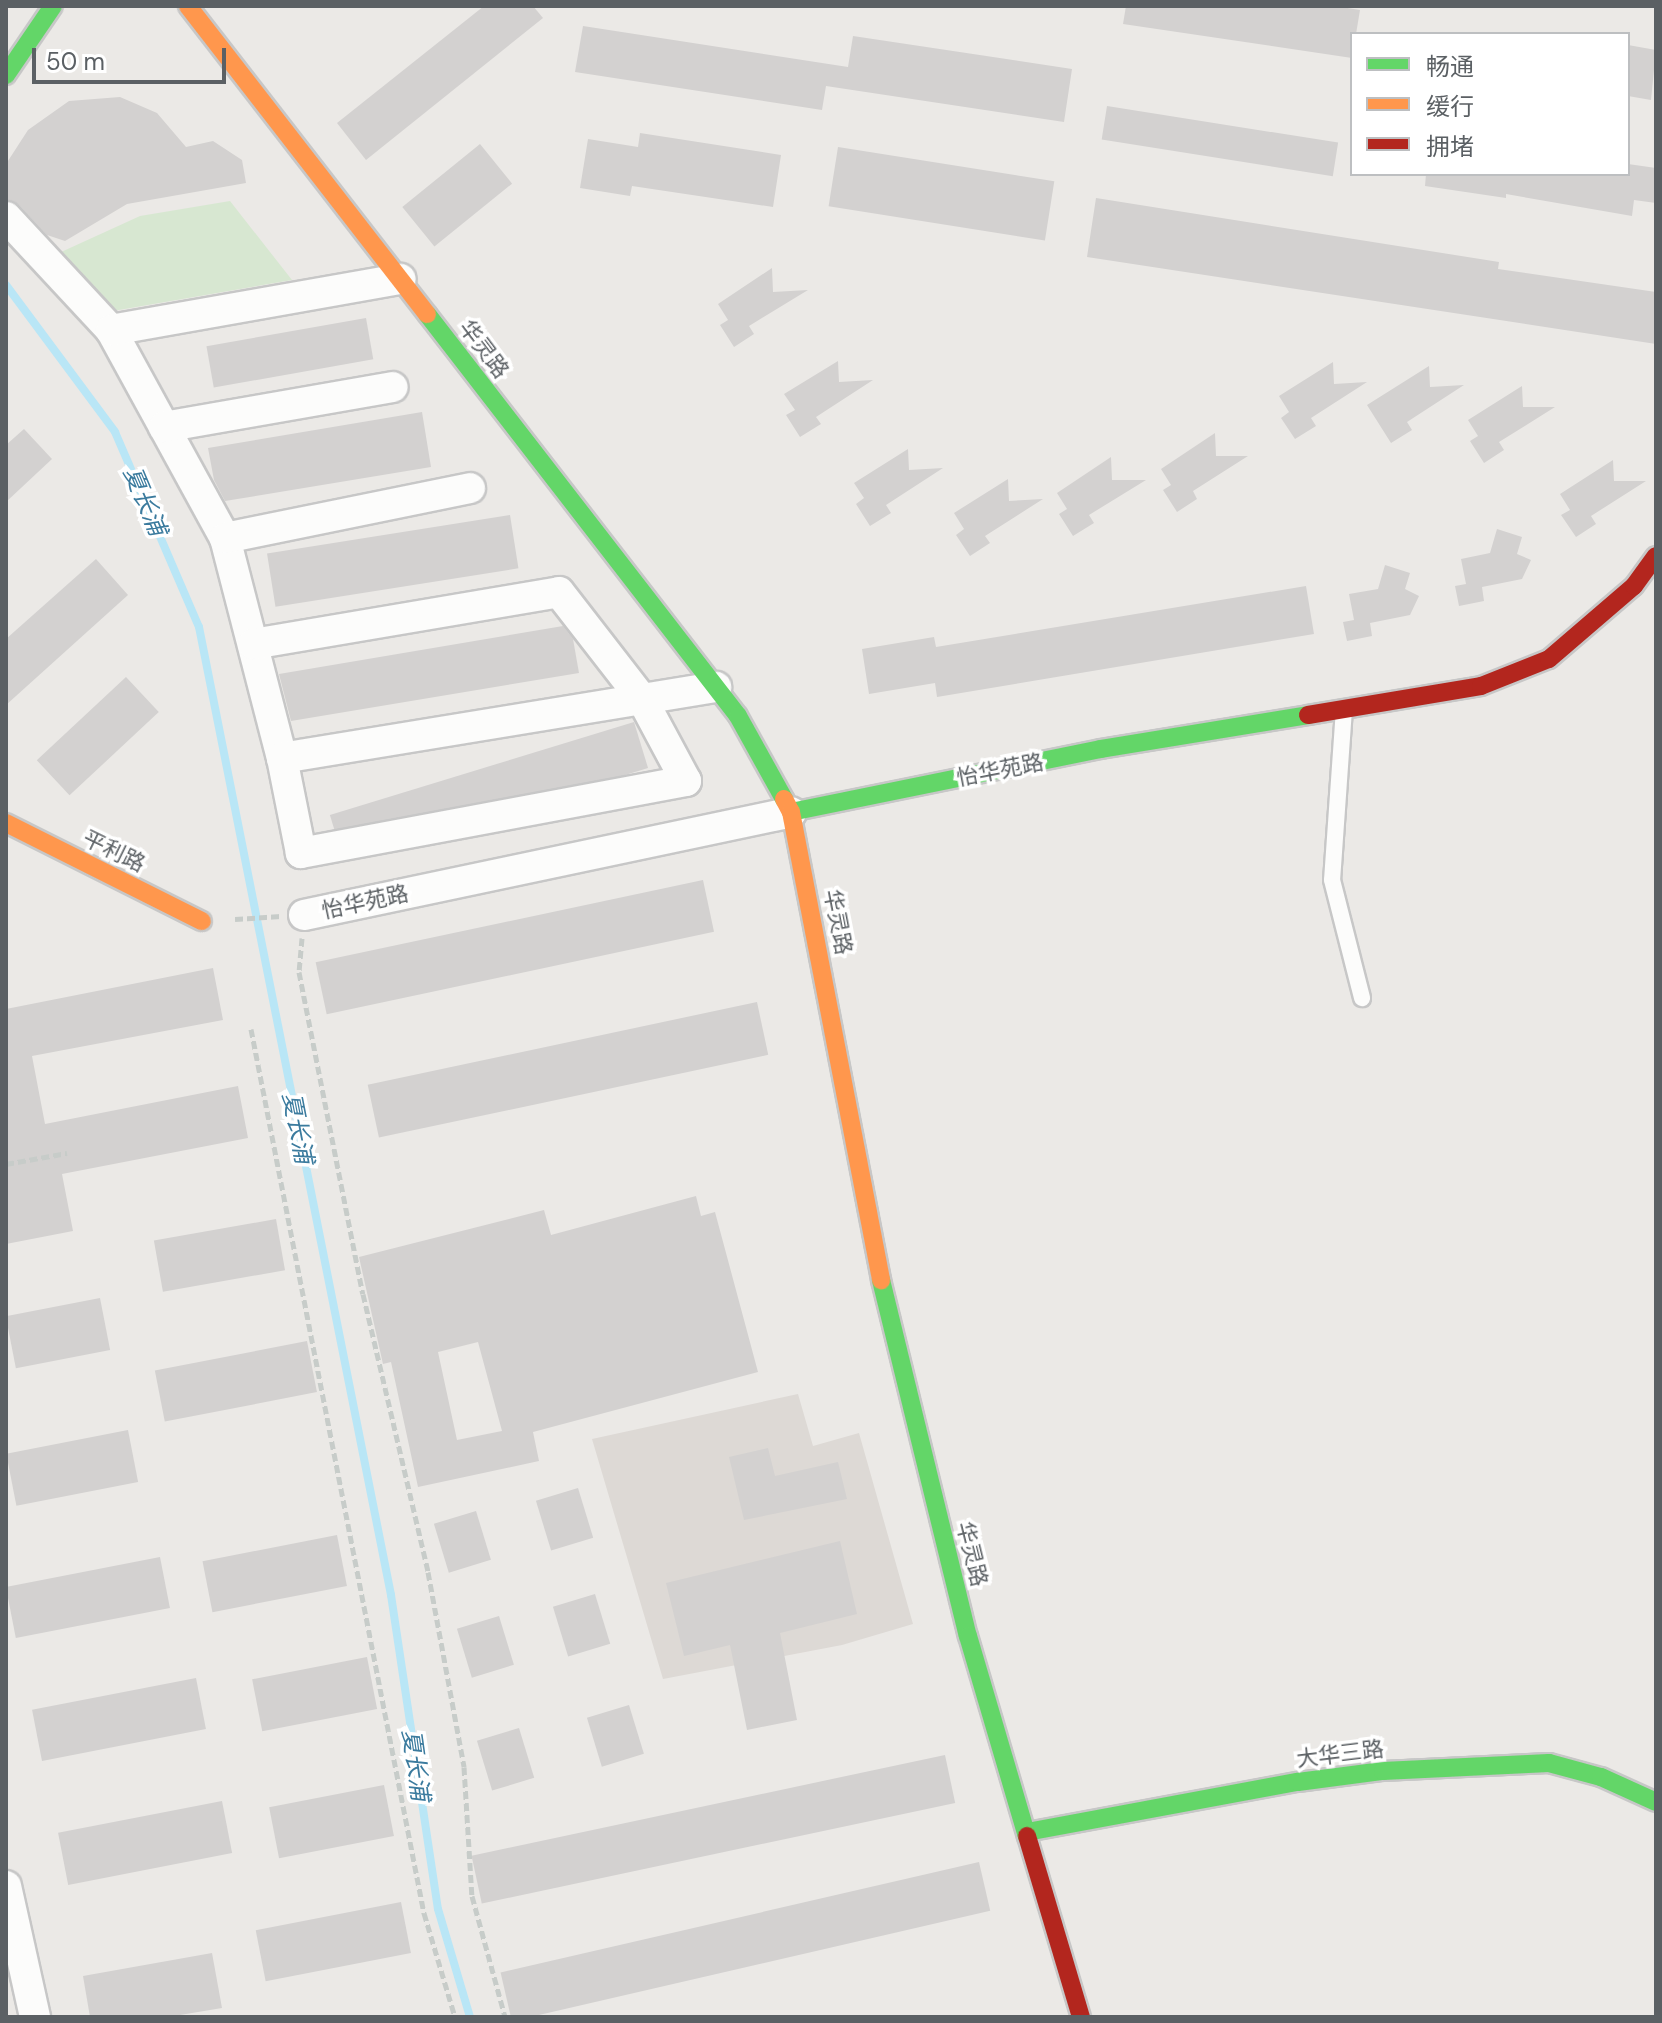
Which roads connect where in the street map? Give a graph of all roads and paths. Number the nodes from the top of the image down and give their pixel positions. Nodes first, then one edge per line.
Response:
1 (53, 6) edge
2 (188, 6) edge
3 (6, 75) edge
4 (6, 217) edge
5 (401, 279) junction
6 (111, 330) junction
7 (393, 387) dead end
8 (164, 427) junction
9 (470, 488) dead end
10 (225, 538) junction
11 (1656, 556) edge
12 (253, 644) junction
13 (716, 687) junction
14 (642, 699) junction
15 (1344, 708) junction
16 (282, 758) junction
17 (791, 812) junction
18 (6, 823) edge
19 (304, 915) junction
20 (202, 921) joint
21 (1362, 998) dead end
22 (251, 1029) dead end
23 (67, 1153) dead end
24 (6, 1164) edge
25 (1656, 1802) edge
26 (1027, 1832) junction
27 (6, 1886) edge
28 (35, 2017) edge
29 (455, 2017) edge
30 (505, 2017) edge
31 (1081, 2017) edge

1 - 3 main road
2 - 5 main road, 华灵路
4 - 6 street
5 - 6 street
5 - 13 main road, 华灵路
6 - 8 street
7 - 8 street
8 - 10 street
9 - 10 street
10 - 12 street
11 - 15 main road, 怡华苑路
12 - 14 street
12 - 16 street
13 - 14 street
13 - 17 main road, 华灵路
14 - 16 street
14 - 16 street
15 - 17 main road, 怡华苑路
15 - 21 lane
17 - 19 street, 怡华苑路
17 - 26 main road, 华灵路
18 - 20 main road, 平利路
19 - 20 path
19 - 30 path
22 - 29 path
23 - 24 path
25 - 26 main road, 大华三路
26 - 31 main road, 华灵路
27 - 28 street

